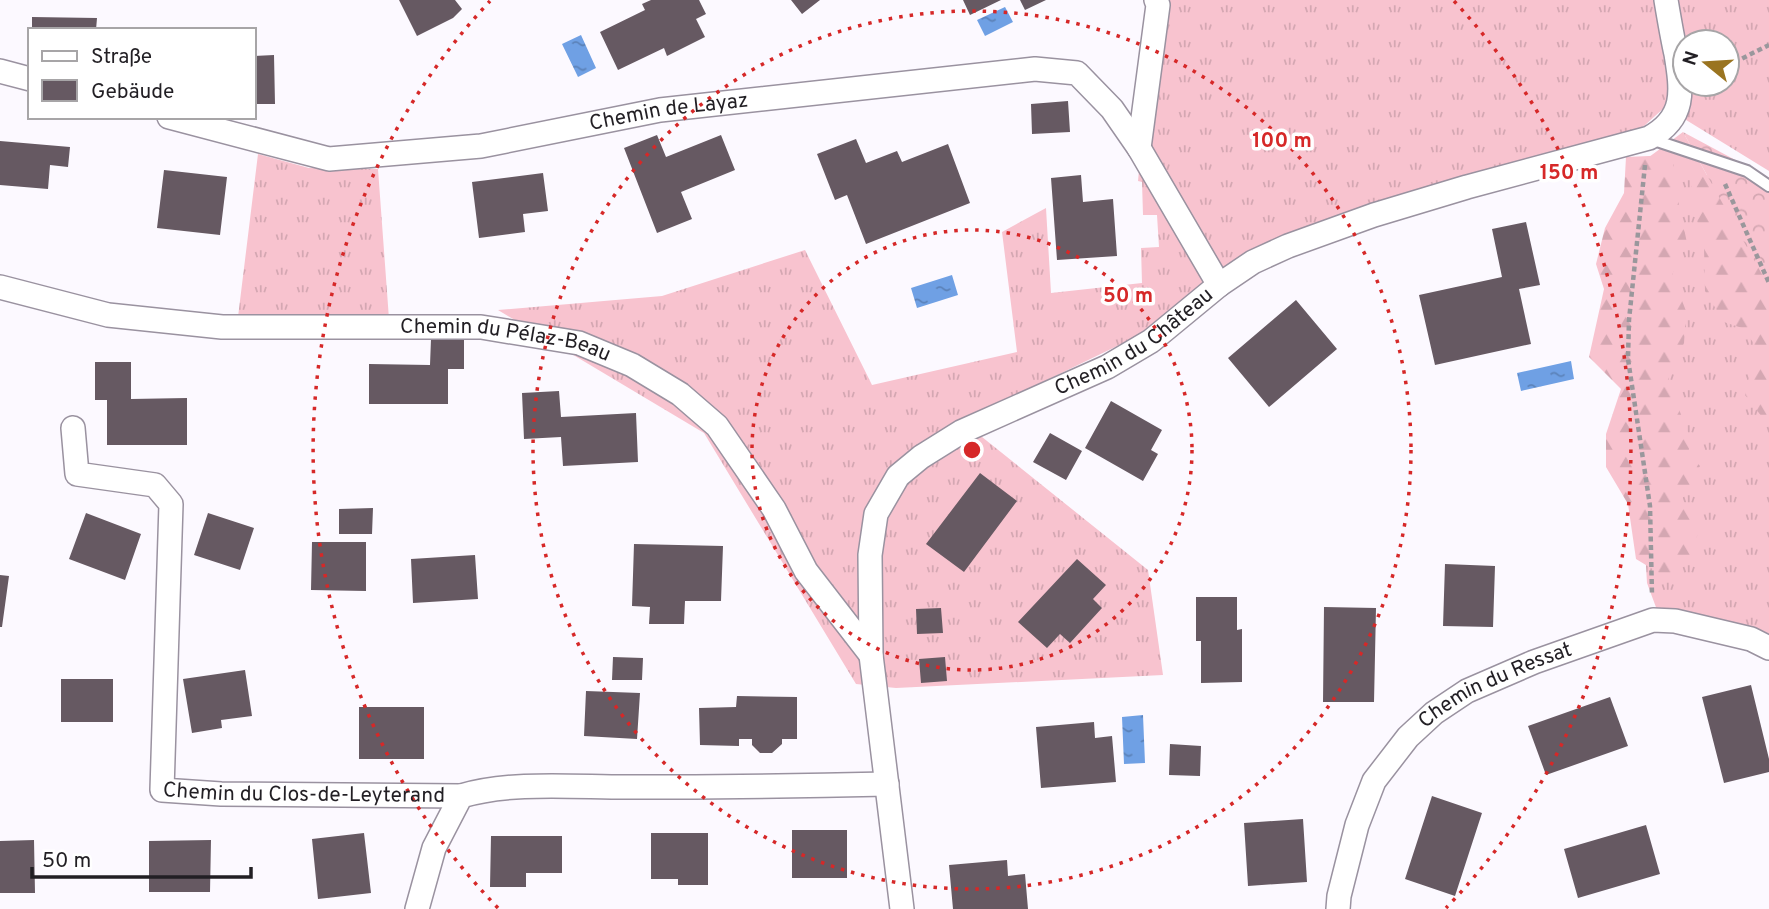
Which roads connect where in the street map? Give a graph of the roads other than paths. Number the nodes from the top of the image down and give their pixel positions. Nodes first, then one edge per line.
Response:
1 (1156, 0) edge
2 (1666, 0) edge
3 (0, 71) edge
4 (28, 78) edge
5 (177, 119) edge
6 (1648, 138) junction
7 (1139, 148) junction
8 (1769, 186) edge
9 (1219, 285) junction
10 (0, 287) edge
11 (73, 428) dead end
12 (1769, 648) edge
13 (871, 655) junction
14 (887, 784) junction
15 (461, 796) junction
16 (416, 909) edge
17 (902, 909) edge
18 (1338, 909) edge

1 - 7 street
2 - 6 street, Chemin du Château
3 - 4 street
5 - 7 street, Chemin de Layaz
6 - 8 lane
6 - 9 street, Chemin du Château
7 - 9 street, Chemin de Layaz
9 - 13 street, Chemin du Château
10 - 13 street, Chemin du Pélaz-Beau
11 - 15 street, Chemin du Clos-de-Leyterand
12 - 18 street, Chemin du Ressat
13 - 14 street, Chemin du Château
14 - 15 street, Chemin du Clos-de-Leyterand
14 - 17 street, Chemin du Château
15 - 16 street, Chemin du Clos-de-Leyterand

